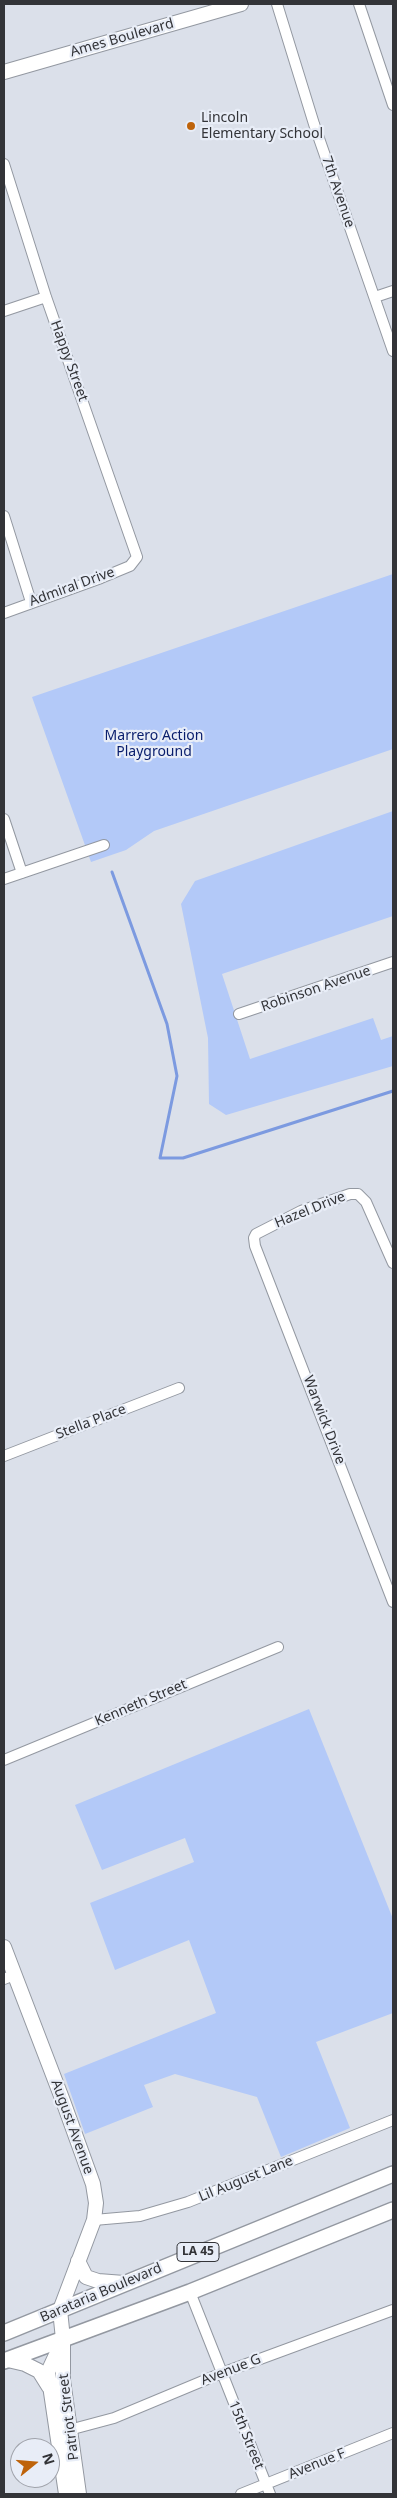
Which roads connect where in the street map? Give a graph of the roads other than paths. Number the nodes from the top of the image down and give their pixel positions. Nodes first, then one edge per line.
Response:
1 (241, 4) edge
2 (276, 4) edge
3 (359, 4) edge
4 (4, 72) edge
5 (393, 106) edge
6 (4, 164) edge
7 (393, 291) edge
8 (46, 297) junction
9 (375, 298) junction
10 (4, 311) edge
11 (393, 352) edge
12 (4, 516) edge
13 (137, 557) joint
14 (31, 602) junction
15 (4, 613) edge
16 (4, 819) edge
17 (104, 845) dead end
18 (22, 873) junction
19 (4, 879) edge
20 (393, 962) edge
21 (240, 1014) dead end
22 (254, 1238) joint
23 (393, 1263) edge
24 (179, 1388) dead end
25 (4, 1456) edge
26 (388, 1574) edge
27 (393, 1602) edge
28 (278, 1647) dead end
29 (4, 1760) edge
30 (4, 1947) edge
31 (9, 1977) edge
32 (393, 2120) edge
33 (393, 2174) edge
34 (393, 2210) edge
35 (94, 2220) junction
36 (78, 2261) junction
37 (124, 2283) junction
38 (190, 2292) junction
39 (60, 2310) junction
40 (393, 2310) edge
41 (4, 2333) edge
42 (63, 2339) junction
43 (6, 2361) edge
44 (222, 2373) junction
45 (50, 2390) junction
46 (69, 2430) junction
47 (393, 2433) edge
48 (268, 2489) edge
49 (66, 2494) edge
50 (79, 2494) edge
51 (241, 2494) edge

1 - 4 street, Ames Boulevard
2 - 9 street, 7th Avenue
3 - 5 street
6 - 8 street, Happy Street
7 - 9 street
8 - 10 street
8 - 13 street, Happy Street
9 - 11 street, 7th Avenue
12 - 14 street
13 - 14 street, Admiral Drive
14 - 15 street, Admiral Drive
16 - 18 street
17 - 18 street
18 - 19 street
20 - 21 street, Robinson Avenue
22 - 23 street, Hazel Drive
22 - 26 street, Warwick Drive
24 - 25 street, Stella Place
26 - 27 street, Warwick Drive
28 - 29 street, Kenneth Street
30 - 31 street, August Avenue
31 - 35 street, August Avenue
32 - 35 street, Lil August Lane
33 - 37 main road, Barataria Boulevard / LA 45
34 - 38 main road, Barataria Boulevard / LA 45
35 - 36 street, August Avenue
36 - 37 street
36 - 39 street, August Avenue
37 - 39 main road, Barataria Boulevard / LA 45
38 - 42 main road, Barataria Boulevard / LA 45
38 - 44 street, 15th Street
39 - 41 main road, Barataria Boulevard / LA 45
39 - 42 street, Patriot Street
40 - 44 street, Avenue G
42 - 43 main road, Barataria Boulevard / LA 45
42 - 45 street, Patriot Street
42 - 46 street, Patriot Street
43 - 45 street
44 - 46 street, Avenue G
44 - 48 street, 15th Street
45 - 49 street, Patriot Street
46 - 50 street, Patriot Street
47 - 48 street, Avenue F
48 - 51 street, Avenue F

